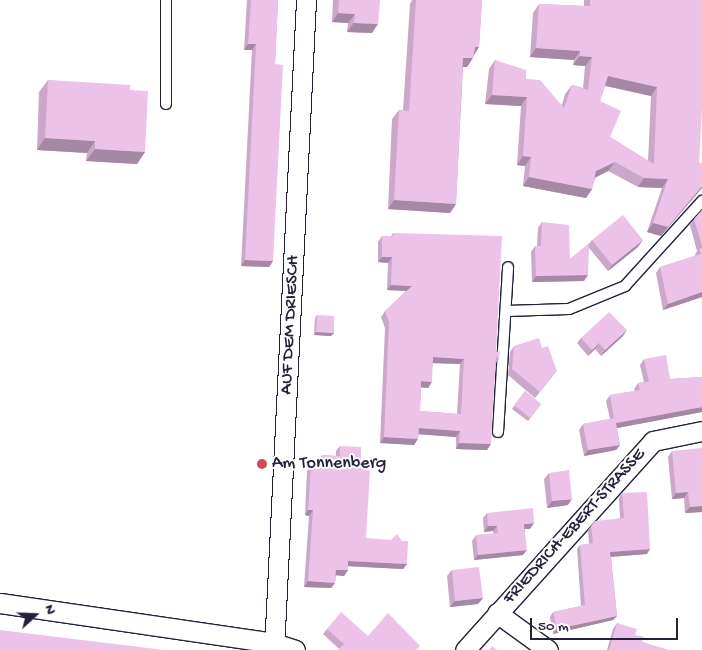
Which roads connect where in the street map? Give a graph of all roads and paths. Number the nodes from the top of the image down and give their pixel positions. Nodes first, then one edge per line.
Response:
1 (166, 0) edge
2 (306, 0) edge
3 (166, 104) dead end
4 (702, 201) edge
5 (508, 267) dead end
6 (506, 311) junction
7 (702, 431) edge
8 (498, 432) dead end
9 (0, 603) edge
10 (497, 613) junction
11 (274, 646) edge
12 (295, 650) edge
13 (465, 650) edge
14 (548, 650) edge

1 - 3 lane
2 - 11 street, AUF DEM DRIESCH
4 - 6 lane
5 - 6 lane
6 - 8 lane
7 - 10 street, FRIEDRICH-EBERT-STRASSE
9 - 11 street
10 - 13 street, FRIEDRICH-EBERT-STRASSE
10 - 14 street
11 - 12 street

